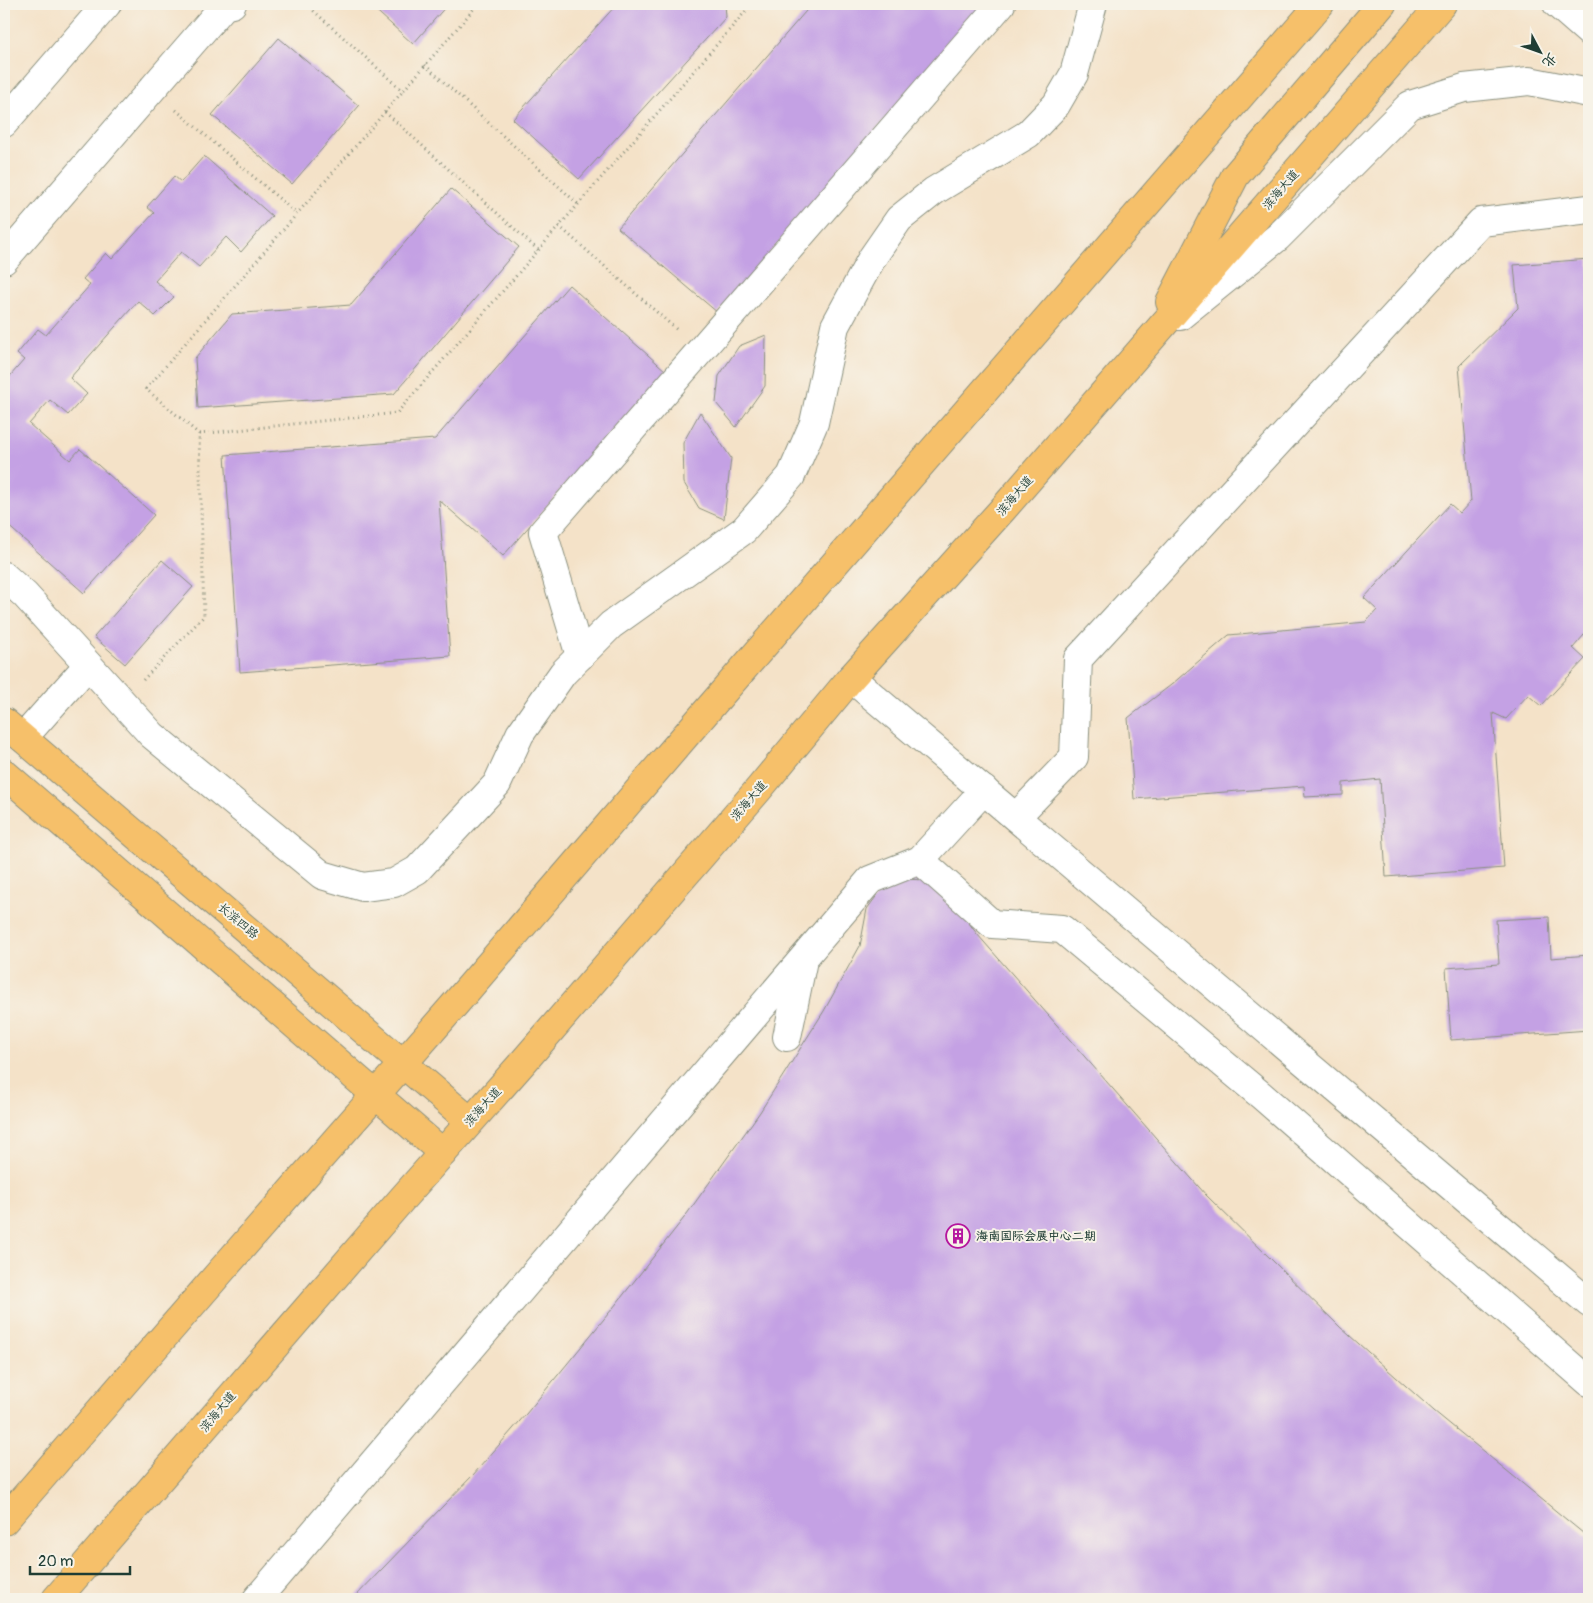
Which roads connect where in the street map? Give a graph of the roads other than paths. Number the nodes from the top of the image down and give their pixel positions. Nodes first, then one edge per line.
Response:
1 (107, 4) edge
2 (227, 4) edge
3 (1001, 4) edge
4 (1093, 4) edge
5 (1320, 4) edge
6 (1382, 4) edge
7 (1442, 4) edge
8 (1557, 4) edge
9 (1589, 32) edge
10 (1589, 93) edge
11 (4, 123) edge
12 (1589, 209) edge
13 (4, 260) edge
14 (1150, 341) junction
15 (4, 576) edge
16 (580, 656) junction
17 (88, 665) junction
18 (851, 678) junction
19 (13, 730) edge
20 (4, 773) edge
21 (984, 790) junction
22 (1016, 817) junction
23 (920, 860) junction
24 (804, 958) junction
25 (787, 1037) dead end
26 (404, 1063) junction
27 (375, 1096) junction
28 (470, 1121) junction
29 (443, 1153) junction
30 (1589, 1303) edge
31 (1589, 1382) edge
32 (4, 1522) edge
33 (56, 1599) edge
34 (257, 1599) edge

1 - 11 street
2 - 13 street
3 - 16 street
4 - 16 street
5 - 26 main road
6 - 14 main road
7 - 14 main road, 滨海大道
8 - 9 street
10 - 14 street
12 - 22 street
14 - 18 main road, 滨海大道
15 - 17 street
16 - 17 street
17 - 19 street
18 - 21 street
18 - 28 main road, 滨海大道
19 - 26 main road, 长滨四路
20 - 27 main road
21 - 22 street
21 - 23 street
22 - 30 street
23 - 24 street
23 - 31 street
24 - 25 street
24 - 34 street
26 - 27 main road
26 - 28 main road, 长滨四路
27 - 29 main road
27 - 32 main road
28 - 29 main road, 滨海大道
29 - 33 main road, 滨海大道

